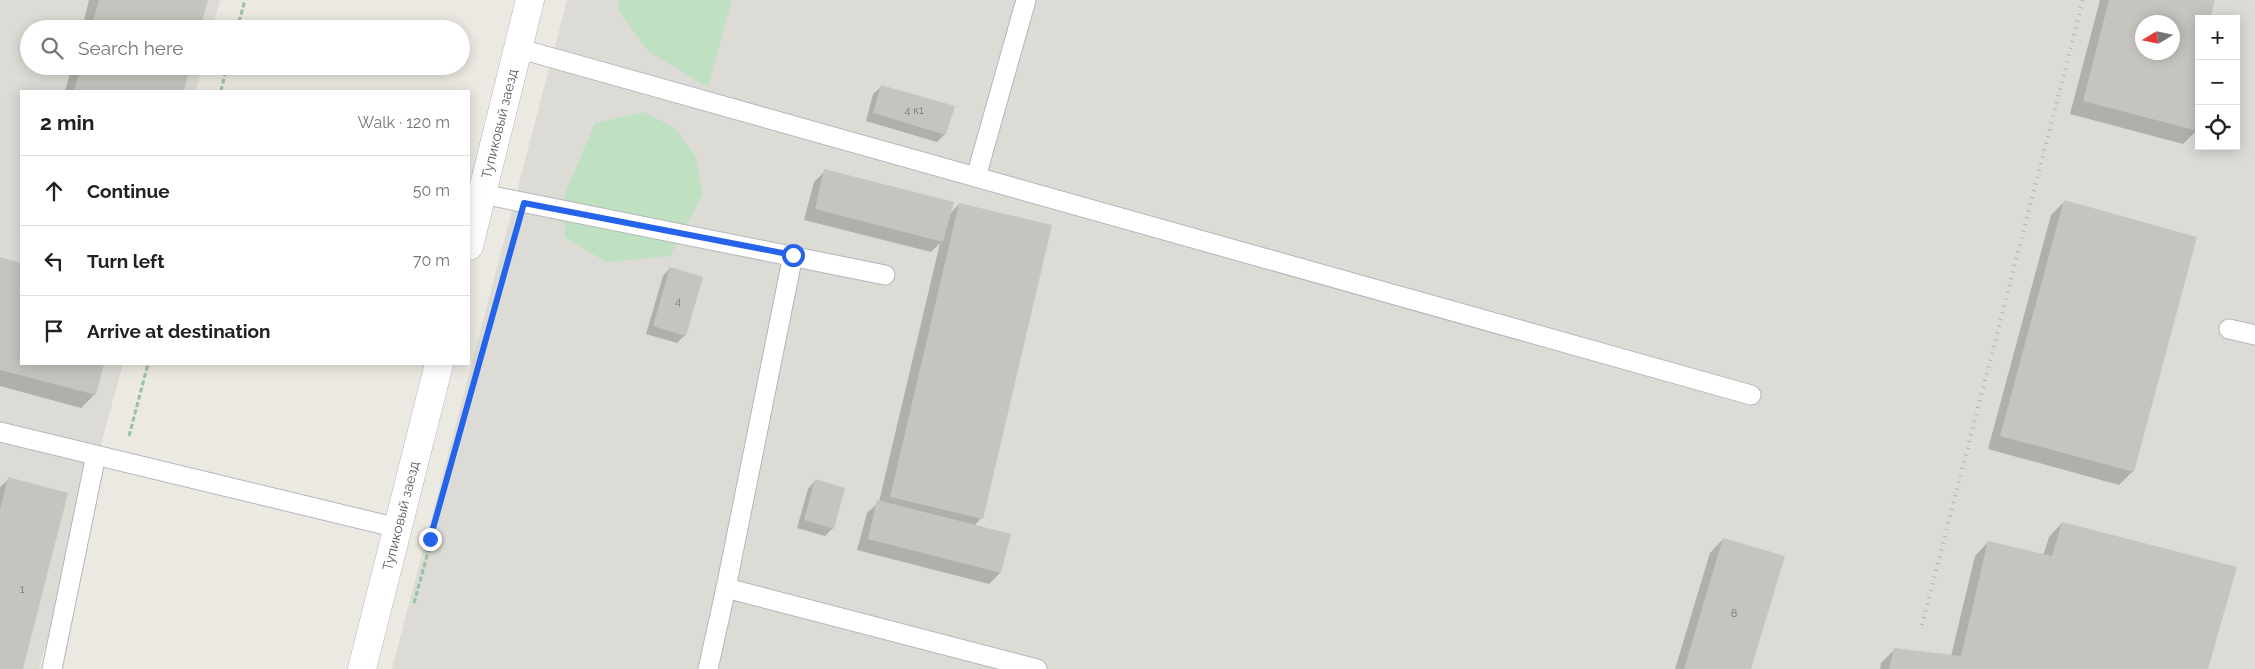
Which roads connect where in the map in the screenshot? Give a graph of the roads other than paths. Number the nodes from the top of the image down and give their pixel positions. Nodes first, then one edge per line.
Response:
1 (530, 0) edge
2 (1026, 0) edge
3 (517, 48) junction
4 (976, 177) junction
5 (482, 194) junction
6 (470, 242) edge
7 (793, 255) junction
8 (885, 275) dead end
9 (2229, 329) dead end
10 (2255, 335) edge
11 (439, 365) edge
12 (1751, 395) dead end
13 (0, 432) edge
14 (96, 455) junction
15 (398, 528) junction
16 (726, 588) junction
17 (52, 669) edge
18 (362, 669) edge
19 (708, 669) edge
20 (1037, 669) edge

1 - 3 street, Тупиковый заезд
2 - 4 lane
3 - 4 lane
3 - 5 street, Тупиковый заезд
4 - 12 lane
5 - 6 street, Тупиковый заезд
5 - 7 lane
7 - 8 lane
7 - 16 lane
9 - 10 lane
11 - 15 street, Тупиковый заезд
13 - 14 lane
14 - 15 lane
14 - 17 lane
15 - 18 street, Тупиковый заезд
16 - 19 lane
16 - 20 lane

